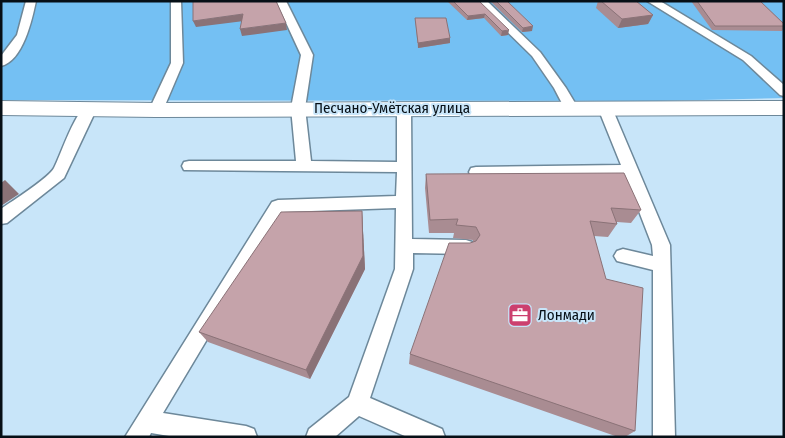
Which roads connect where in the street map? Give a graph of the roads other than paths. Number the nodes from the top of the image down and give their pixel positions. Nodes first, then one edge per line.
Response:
1 (31, 1) edge
2 (176, 1) edge
3 (281, 1) edge
4 (480, 1) edge
5 (652, 1) edge
6 (1, 63) edge
7 (782, 106) edge
8 (1, 108) edge
9 (90, 108) junction
10 (298, 108) junction
11 (404, 108) junction
12 (571, 108) junction
13 (604, 108) junction
14 (156, 110) junction
15 (190, 166) dead end
16 (304, 167) junction
17 (404, 167) junction
18 (629, 170) junction
19 (476, 172) edge
20 (404, 202) junction
21 (1, 218) edge
22 (404, 246) junction
23 (466, 247) edge
24 (623, 256) dead end
25 (661, 265) junction
26 (357, 404) junction
27 (141, 429) edge
28 (246, 437) edge
29 (317, 437) edge
30 (434, 437) edge
31 (664, 437) edge

1 - 6 lane
2 - 14 lane
3 - 10 lane
4 - 12 lane
5 - 7 lane
7 - 13 main road, Песчано-Умётская улица
8 - 9 main road, Песчано-Умётская улица
9 - 14 main road, Песчано-Умётская улица
9 - 21 lane
10 - 11 main road, Песчано-Умётская улица
10 - 14 main road, Песчано-Умётская улица
10 - 16 lane
11 - 12 main road, Песчано-Умётская улица
11 - 17 lane
12 - 13 main road, Песчано-Умётская улица
13 - 18 lane
15 - 16 lane
16 - 17 lane
17 - 20 lane
18 - 19 lane
18 - 25 lane
20 - 22 lane
20 - 27 lane
22 - 23 lane
22 - 26 lane
24 - 25 lane
25 - 31 lane
26 - 29 lane
26 - 30 lane
27 - 28 lane

